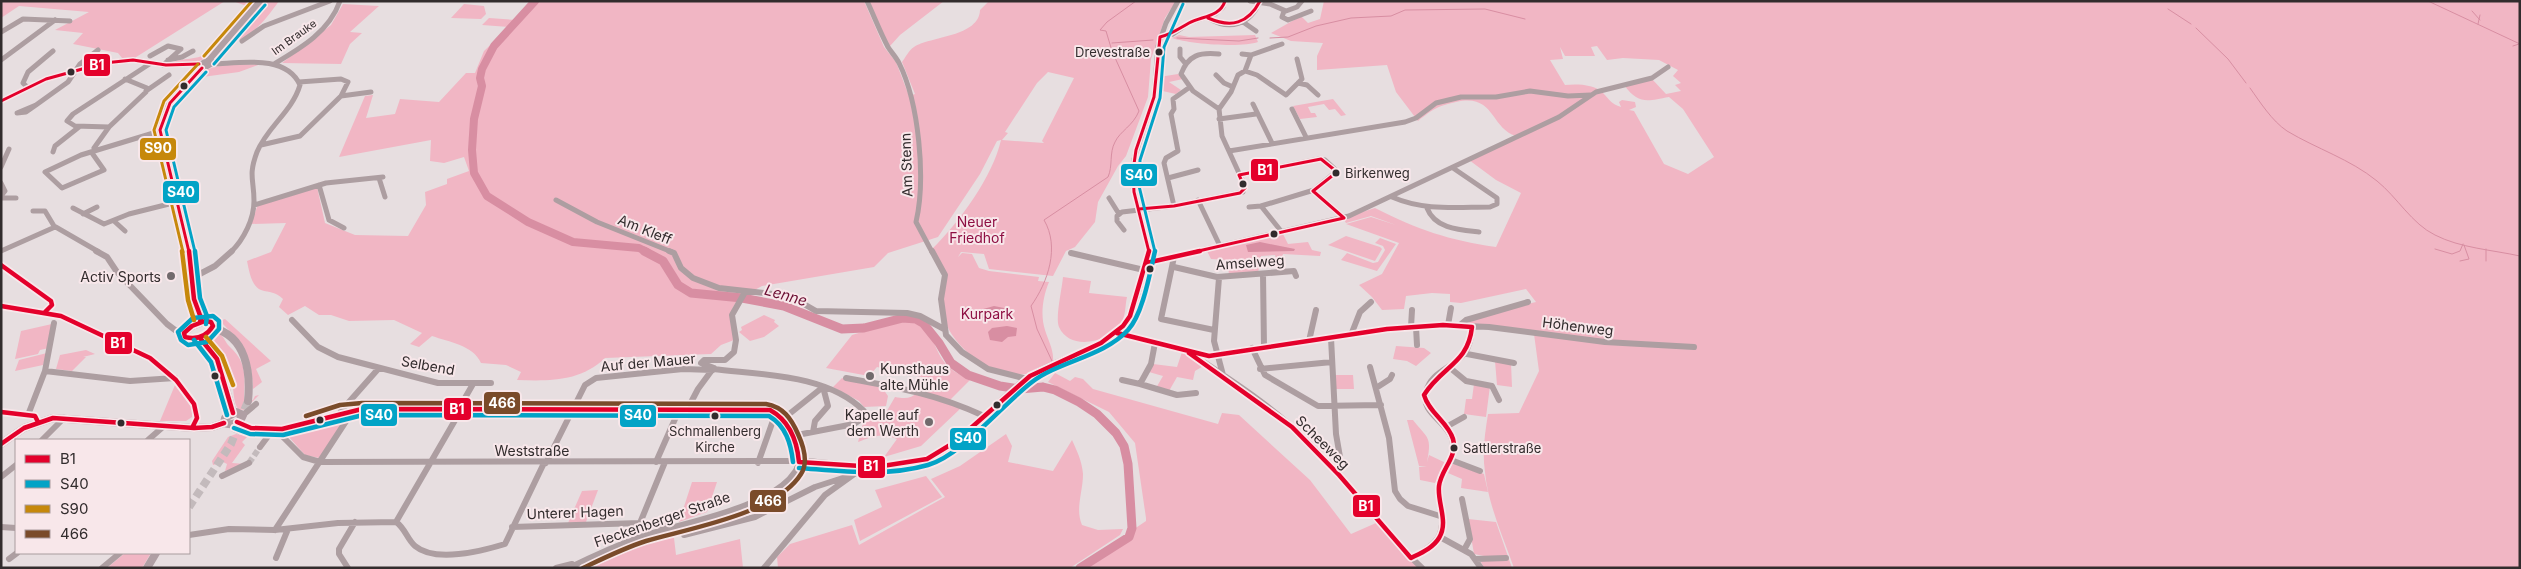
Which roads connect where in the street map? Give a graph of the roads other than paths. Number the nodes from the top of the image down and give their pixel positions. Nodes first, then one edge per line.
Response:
1 (260, 1) edge
2 (330, 1) edge
3 (340, 1) edge
4 (867, 1) edge
5 (1178, 1) edge
6 (1225, 1) edge
7 (1250, 1) edge
8 (1302, 1) edge
9 (1260, 2) edge
10 (1284, 11) junction
11 (1311, 12) dead end
12 (1208, 18) junction
13 (55, 20) junction
14 (70, 21) dead end
15 (1243, 22) junction
16 (1256, 30) dead end
17 (1, 32) edge
18 (1160, 37) junction
19 (242, 41) dead end
20 (1282, 44) dead end
21 (1180, 49) dead end
22 (1, 50) edge
23 (98, 50) dead end
24 (10, 51) junction
25 (53, 51) dead end
26 (193, 51) dead end
27 (1219, 54) dead end
28 (1242, 54) dead end
29 (1250, 55) junction
30 (150, 56) dead end
31 (1297, 59) dead end
32 (1, 60) edge
33 (168, 60) junction
34 (211, 62) junction
35 (151, 63) junction
36 (1185, 63) junction
37 (274, 64) junction
38 (162, 65) junction
39 (200, 66) junction
40 (1668, 67) dead end
41 (76, 69) junction
42 (1245, 71) junction
43 (169, 75) dead end
44 (1216, 75) dead end
45 (125, 80) junction
46 (299, 82) junction
47 (1298, 83) junction
48 (27, 87) junction
49 (1233, 87) junction
50 (1190, 88) junction
51 (146, 91) junction
52 (371, 92) dead end
53 (1318, 95) dead end
54 (1591, 95) junction
55 (340, 96) junction
56 (1, 101) edge
57 (1253, 104) dead end
58 (36, 105) dead end
59 (1219, 109) junction
60 (1292, 109) dead end
61 (1256, 114) junction
62 (1219, 120) junction
63 (79, 126) junction
64 (109, 127) junction
65 (160, 131) junction
66 (1306, 137) junction
67 (1272, 144) junction
68 (261, 145) junction
69 (10, 149) dead end
70 (93, 150) junction
71 (1229, 151) junction
72 (53, 152) dead end
73 (1, 167) edge
74 (1453, 168) junction
75 (1198, 170) dead end
76 (1239, 175) junction
77 (1168, 178) junction
78 (1, 183) edge
79 (319, 185) junction
80 (1312, 190) junction
81 (1, 197) edge
82 (385, 197) dead end
83 (1392, 197) junction
84 (16, 198) dead end
85 (1108, 198) dead end
86 (556, 200) dead end
87 (1198, 200) junction
88 (177, 202) junction
89 (254, 204) junction
90 (1174, 206) junction
91 (1249, 206) dead end
92 (1261, 206) junction
93 (97, 207) dead end
94 (73, 208) dead end
95 (1427, 208) junction
96 (1139, 209) junction
97 (33, 211) dead end
98 (83, 214) junction
99 (1119, 214) junction
100 (1344, 218) junction
101 (114, 221) junction
102 (55, 227) junction
103 (344, 228) dead end
104 (1124, 230) dead end
105 (125, 231) dead end
106 (1281, 231) junction
107 (1480, 232) dead end
108 (1220, 246) junction
109 (1, 252) edge
110 (1071, 253) dead end
111 (1174, 257) junction
112 (1146, 263) junction
113 (1, 265) edge
114 (1174, 267) junction
115 (1144, 270) junction
116 (1263, 274) junction
117 (1296, 276) dead end
118 (194, 277) junction
119 (1218, 278) junction
120 (744, 294) junction
121 (1370, 302) dead end
122 (1528, 302) dead end
123 (1, 306) edge
124 (1451, 308) dead end
125 (1316, 310) dead end
126 (1412, 310) dead end
127 (45, 312) junction
128 (292, 320) dead end
129 (200, 322) junction
130 (54, 323) dead end
131 (1448, 325) junction
132 (1460, 325) junction
133 (1472, 326) junction
134 (1413, 327) junction
135 (213, 328) junction
136 (944, 329) junction
137 (1214, 330) junction
138 (185, 331) junction
139 (1117, 333) junction
140 (1351, 335) junction
141 (200, 338) junction
142 (1331, 338) junction
143 (1309, 341) junction
144 (1155, 343) junction
145 (1417, 345) dead end
146 (1264, 347) junction
147 (1694, 347) dead end
148 (1252, 348) junction
149 (1189, 353) junction
150 (1467, 354) junction
151 (1217, 355) junction
152 (1332, 362) junction
153 (1514, 363) dead end
154 (1370, 366) dead end
155 (1448, 367) junction
156 (379, 368) junction
157 (1260, 369) junction
158 (713, 370) junction
159 (45, 371) junction
160 (1223, 375) junction
161 (1392, 375) dead end
162 (175, 378) junction
163 (846, 378) dead end
164 (1025, 380) junction
165 (1122, 380) dead end
166 (473, 384) junction
167 (491, 384) dead end
168 (1140, 384) junction
169 (823, 387) junction
170 (1376, 388) junction
171 (1196, 393) dead end
172 (1499, 400) dead end
173 (252, 403) joint
174 (1381, 405) junction
175 (1334, 406) junction
176 (354, 408) junction
177 (459, 410) junction
178 (572, 410) junction
179 (679, 410) junction
180 (687, 410) junction
181 (341, 411) junction
182 (776, 412) junction
183 (233, 413) junction
184 (3, 414) edge
185 (28, 415) junction
186 (243, 415) junction
187 (984, 416) junction
188 (1464, 417) dead end
189 (64, 418) junction
190 (784, 420) junction
191 (38, 422) junction
192 (237, 422) junction
193 (224, 423) junction
194 (164, 426) junction
195 (1446, 427) junction
196 (192, 428) junction
197 (283, 430) junction
198 (813, 432) junction
199 (269, 436) dead end
200 (792, 436) junction
201 (43, 439) edge
202 (149, 439) edge
203 (1, 444) edge
204 (260, 447) tunnel mouth
205 (1340, 457) dead end
206 (1451, 460) junction
207 (320, 462) junction
208 (431, 462) junction
209 (656, 462) junction
210 (665, 462) junction
211 (758, 462) junction
212 (799, 462) junction
213 (249, 463) tunnel mouth
214 (545, 463) junction
215 (15, 466) edge
216 (864, 467) junction
217 (1480, 471) dead end
218 (222, 476) dead end
219 (849, 476) junction
220 (1, 477) edge
221 (1462, 499) dead end
222 (1444, 517) junction
223 (355, 522) junction
224 (396, 522) junction
225 (640, 522) junction
226 (1, 527) edge
227 (512, 527) junction
228 (15, 528) edge
229 (288, 529) junction
230 (666, 529) junction
231 (275, 530) junction
232 (190, 535) edge
233 (684, 535) dead end
234 (1440, 537) junction
235 (1464, 550) junction
236 (16, 554) edge
237 (119, 554) edge
238 (155, 554) edge
239 (276, 558) dead end
240 (1411, 558) junction
241 (1506, 558) dead end
242 (9, 559) dead end
243 (1476, 559) junction
244 (576, 564) junction
245 (102, 568) edge
246 (147, 568) edge
247 (348, 568) edge
248 (556, 568) edge
249 (569, 568) edge
250 (764, 568) edge
251 (1422, 568) edge
252 (1481, 568) edge

1 - 34 main road
2 - 19 street
3 - 37 street, Im Brauke
4 - 136 street, Am Stenn
5 - 18 street
6 - 12 street
7 - 9 street
8 - 10 street
9 - 10 street
9 - 15 street
10 - 11 street
12 - 15 street
12 - 18 street
13 - 14 street
13 - 17 street
13 - 24 street
15 - 16 street
18 - 96 street
20 - 29 street
21 - 36 street
22 - 24 street
23 - 41 street
24 - 32 street
25 - 48 street
26 - 33 street
27 - 36 street
28 - 29 street
29 - 42 street
30 - 33 street
31 - 47 street
33 - 38 street
34 - 37 street
34 - 39 main road
35 - 38 street
35 - 41 street
35 - 45 street
36 - 50 street
37 - 46 street
38 - 39 street
39 - 65 main road
40 - 54 street
41 - 48 street
41 - 58 street
42 - 47 street
42 - 49 street
43 - 51 street
44 - 49 street
45 - 51 street
45 - 63 street
46 - 55 street
46 - 68 street
47 - 53 street
48 - 56 street
49 - 59 street
50 - 59 street
50 - 77 street
51 - 64 street
52 - 55 street
54 - 66 street
54 - 74 street
55 - 68 street
57 - 61 street
59 - 62 street
60 - 66 street
61 - 62 street
61 - 67 street
62 - 71 street
63 - 64 street
63 - 72 street
64 - 70 street
65 - 70 street
65 - 88 main road
66 - 67 street
67 - 71 street
68 - 89 street
69 - 73 street
70 - 70 street
71 - 76 street
74 - 83 street
74 - 95 street
75 - 77 street
76 - 80 street
76 - 87 street
77 - 90 street
78 - 81 street
79 - 82 street
79 - 89 street
79 - 103 street
80 - 92 street
80 - 100 street
81 - 84 street
83 - 95 street
83 - 100 street
85 - 99 street
86 - 120 street, Am Kleff
87 - 90 street
87 - 108 street
88 - 101 street
88 - 118 main road
89 - 118 street
90 - 96 street
91 - 92 street
92 - 106 street
93 - 98 street
94 - 98 street
95 - 107 street
96 - 99 street
96 - 112 street
97 - 102 street
98 - 101 street
99 - 104 street
100 - 106 street
101 - 105 street
102 - 109 street
102 - 138 street
106 - 108 street
108 - 111 street
110 - 115 street
111 - 112 street
111 - 114 street
112 - 115 street
113 - 127 street
114 - 119 street, Amselweg
114 - 137 street
115 - 139 street
116 - 117 street, Amselweg
116 - 119 street, Amselweg
116 - 146 street
118 - 129 main road
119 - 137 street
120 - 136 street
120 - 158 street
121 - 140 street
122 - 132 street, Höhenweg
123 - 127 street
124 - 131 street
125 - 143 street
126 - 134 street
127 - 162 street
128 - 156 street, Selbend
129 - 135 main road
129 - 138 main road
130 - 159 street
131 - 132 street, Höhenweg
131 - 134 street, Höhenweg
132 - 133 street, Höhenweg
133 - 147 street, Höhenweg
133 - 150 street
134 - 140 street, Höhenweg
134 - 145 street
135 - 141 main road
135 - 173 main road
136 - 164 street
137 - 151 street
138 - 141 main road
139 - 144 street, Höhenweg
139 - 164 street, Weststraße
140 - 142 street, Höhenweg
141 - 183 main road
142 - 143 street, Höhenweg
142 - 152 street
143 - 146 street, Höhenweg
144 - 149 street, Höhenweg
144 - 168 street
146 - 148 street, Höhenweg
148 - 151 street, Höhenweg
148 - 157 street
149 - 151 street, Höhenweg
149 - 160 street, Scheeweg
150 - 153 street
150 - 155 street
151 - 160 street
152 - 157 street
152 - 175 street
154 - 170 street
155 - 172 street
155 - 195 street
156 - 166 street, Selbend
156 - 181 street
157 - 175 street
158 - 169 street, Auf der Mauer
158 - 178 street, Auf der Mauer
158 - 180 street
159 - 162 street
159 - 185 street
160 - 240 street, Scheeweg
161 - 170 street
162 - 196 street
163 - 187 street
164 - 187 street, Weststraße
165 - 168 street
166 - 167 street, Selbend
166 - 177 street, Selbend
168 - 171 street
169 - 190 street
169 - 198 street
169 - 198 street, Auf der Mauer
170 - 174 street
173 - 186 street
174 - 175 street
174 - 222 street
175 - 205 street
176 - 177 street
176 - 181 street
176 - 207 street
177 - 178 street
177 - 208 street, Selbend
178 - 179 street
178 - 214 street, Auf der Mauer
179 - 180 street
179 - 209 street
180 - 182 street
181 - 197 street
182 - 190 street
182 - 211 street
183 - 186 main road
183 - 193 main road
184 - 185 street
185 - 191 street
186 - 192 main road
187 - 216 street, Weststraße
188 - 195 street
189 - 191 main road
189 - 194 main road
189 - 201 street
190 - 200 street
191 - 203 main road
192 - 193 main road
192 - 197 street
193 - 196 main road
194 - 196 main road
194 - 202 street
195 - 206 street
197 - 207 street, Weststraße
198 - 200 street
199 - 204 street
200 - 212 street
206 - 217 street
206 - 222 street
207 - 208 street, Weststraße
207 - 231 street
208 - 214 street, Weststraße
208 - 224 street, Selbend
209 - 210 street, Weststraße
209 - 214 street, Weststraße
210 - 211 street, Weststraße
210 - 225 street
211 - 212 street, Weststraße
212 - 216 street, Weststraße
212 - 230 street, Fleckenberger Straße
213 - 218 street
214 - 227 street, Auf der Mauer
215 - 220 street
216 - 219 street
219 - 233 street
219 - 250 street
221 - 235 street
222 - 234 street
223 - 224 street
223 - 229 street
223 - 247 street
224 - 227 street, Auf der Mauer
225 - 227 street, Unterer Hagen
225 - 230 street, Unterer Hagen
226 - 228 street
229 - 231 street
229 - 239 street
230 - 244 street, Fleckenberger Straße
231 - 232 street
234 - 235 street
234 - 240 street
235 - 243 street
236 - 242 street
237 - 245 street
238 - 246 main road
240 - 251 street, Scheeweg
241 - 243 street
243 - 252 street
244 - 248 street, Fleckenberger Straße
244 - 249 street, Fleckenberger Straße

